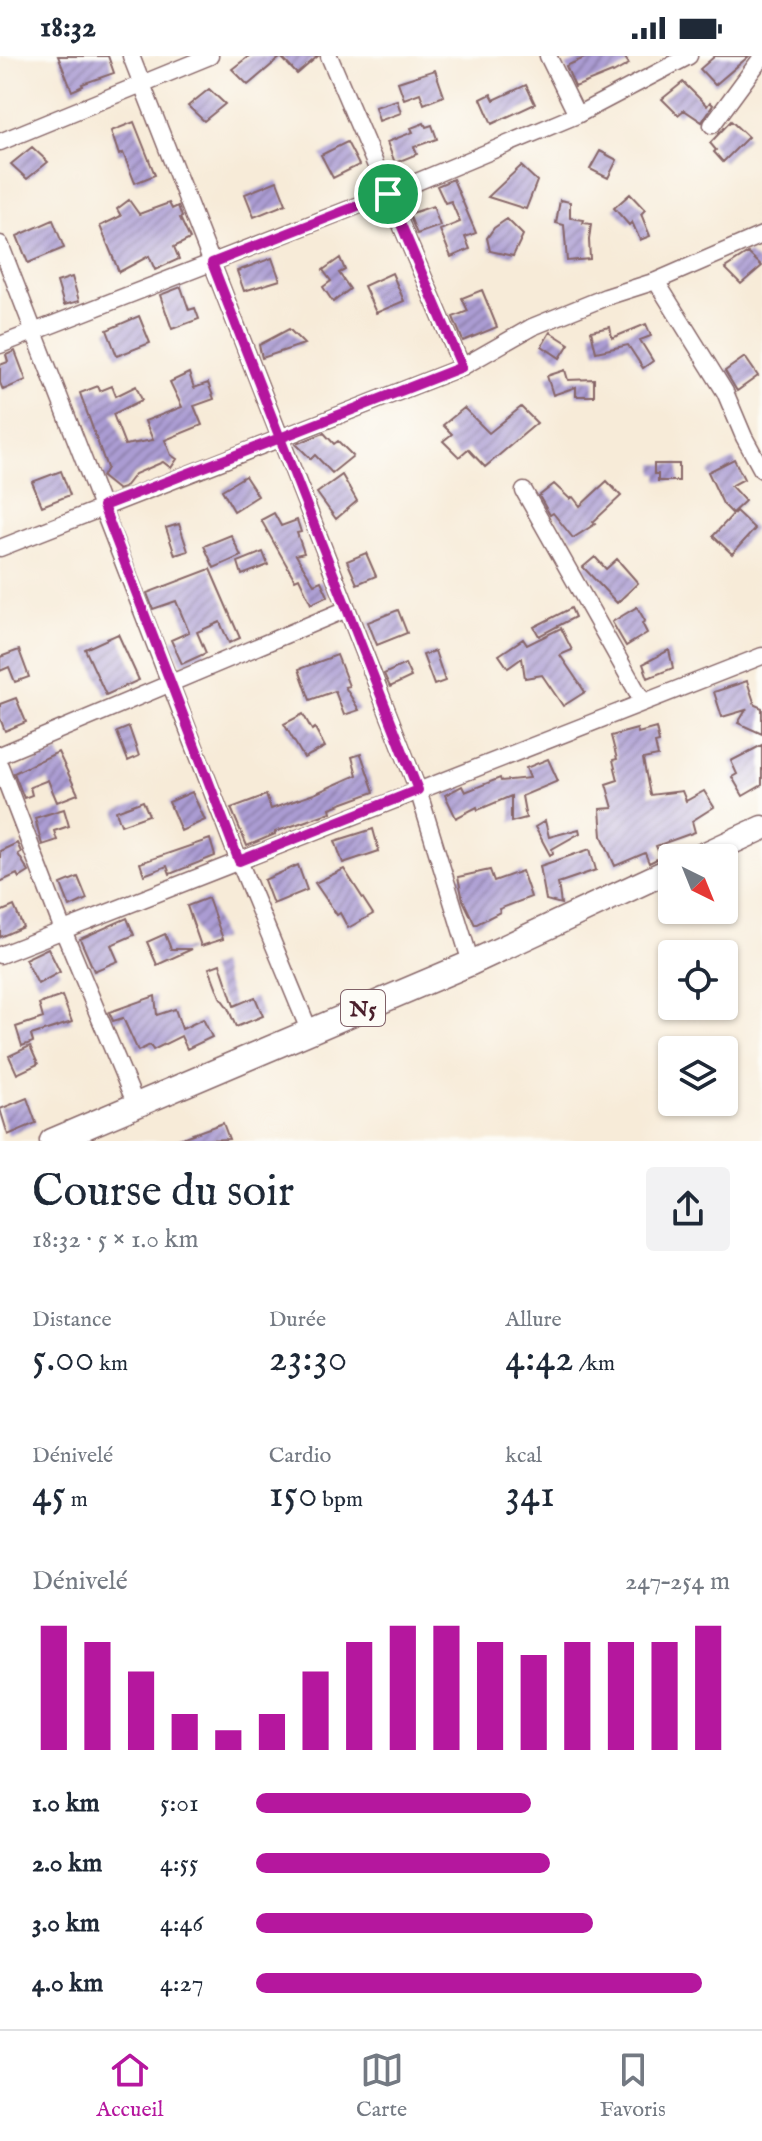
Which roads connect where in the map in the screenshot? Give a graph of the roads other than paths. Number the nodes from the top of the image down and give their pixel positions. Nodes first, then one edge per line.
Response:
1 (131, 56) edge
2 (210, 56) edge
3 (329, 56) edge
4 (548, 56) edge
5 (689, 56) edge
6 (762, 57) edge
7 (141, 83) junction
8 (577, 115) junction
9 (712, 125) dead end
10 (0, 142) edge
11 (388, 194) junction
12 (762, 235) edge
13 (0, 244) edge
14 (212, 263) junction
15 (656, 281) junction
16 (36, 331) junction
17 (0, 345) edge
18 (462, 367) junction
19 (280, 438) junction
20 (762, 470) edge
21 (524, 491) dead end
22 (103, 506) junction
23 (0, 548) edge
24 (347, 609) junction
25 (762, 656) edge
26 (171, 684) junction
27 (643, 702) junction
28 (0, 755) edge
29 (0, 766) edge
30 (418, 790) junction
31 (762, 828) edge
32 (727, 844) edge
33 (239, 861) junction
34 (658, 876) edge
35 (63, 930) junction
36 (0, 955) edge
37 (471, 963) junction
38 (309, 1030) junction
39 (136, 1105) junction
40 (52, 1141) edge

1 - 7 street
2 - 7 street
3 - 11 street
4 - 8 street
5 - 8 street
6 - 9 street
7 - 10 street
7 - 14 street
8 - 11 street
11 - 14 street
11 - 18 street
12 - 15 street
13 - 16 street
14 - 16 street
14 - 19 street
15 - 18 street
15 - 20 street
16 - 17 street
16 - 22 street
18 - 19 street
19 - 22 street
19 - 24 street
21 - 27 street
22 - 23 street
22 - 26 street
24 - 26 street
24 - 30 street
25 - 27 street
26 - 28 street
26 - 33 street
27 - 30 street
29 - 35 street
30 - 33 street
30 - 37 street
31 - 32 highway
33 - 35 street
33 - 38 street
34 - 37 highway, N5
35 - 36 street
35 - 39 street
37 - 38 highway, N5
38 - 39 highway, N5
39 - 40 highway, N5

